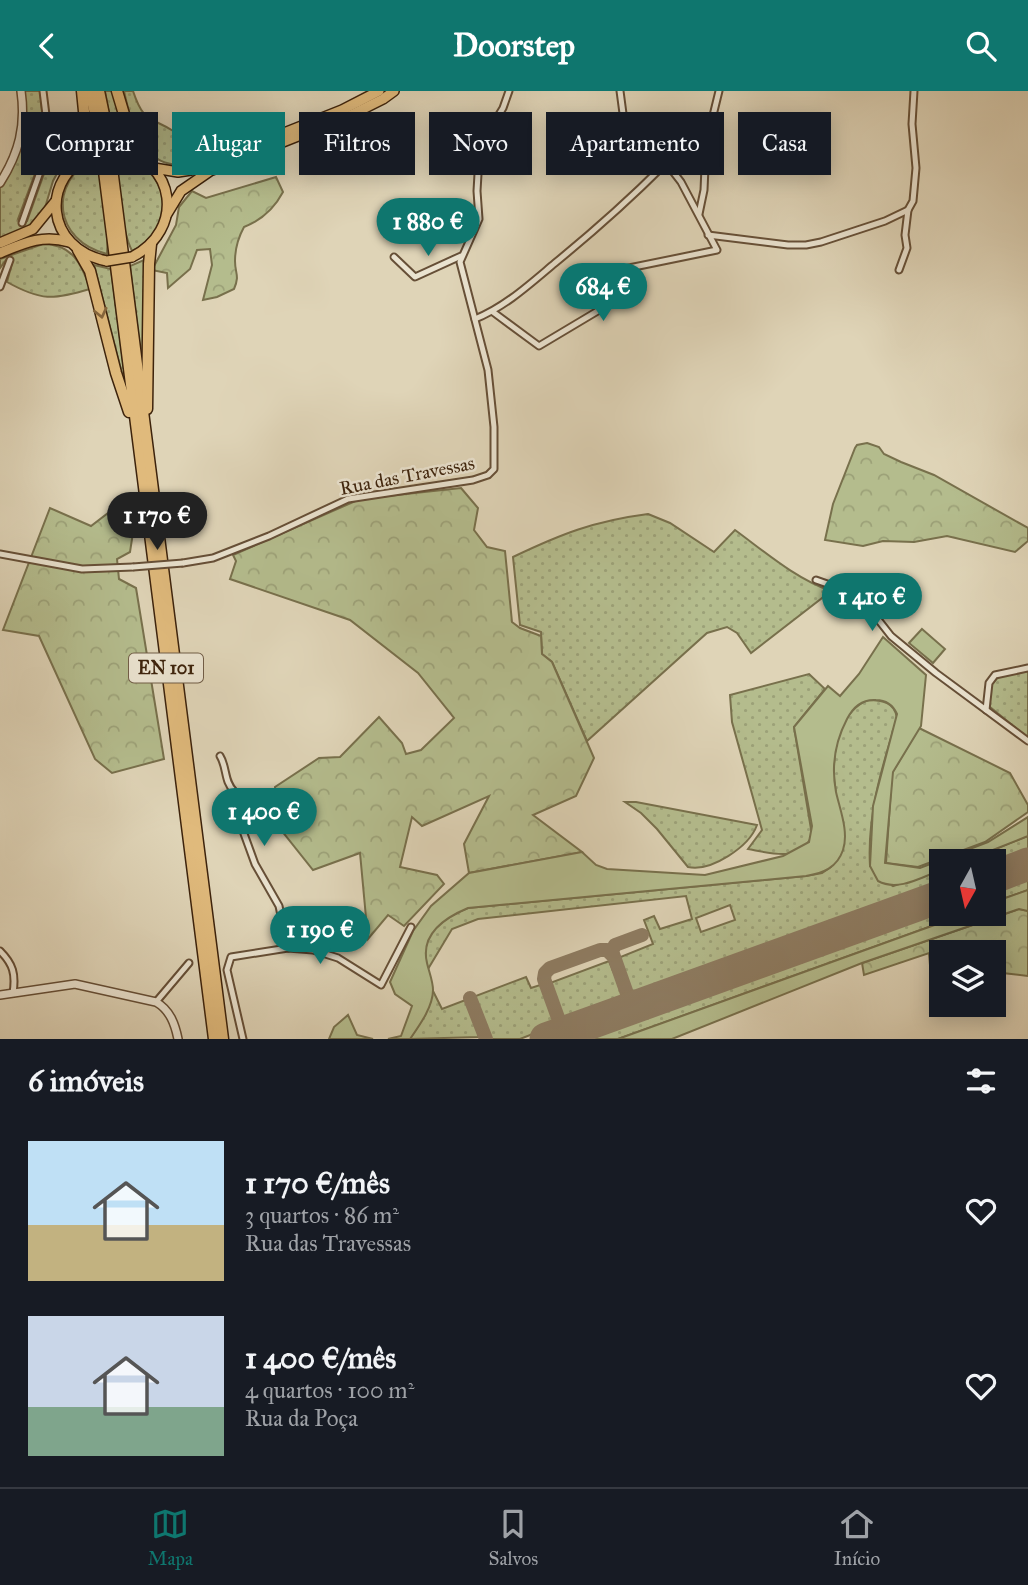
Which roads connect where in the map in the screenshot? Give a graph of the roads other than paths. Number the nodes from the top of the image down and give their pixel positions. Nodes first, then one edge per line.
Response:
1 (21, 91) edge
2 (43, 91) edge
3 (82, 91) edge
4 (90, 91) edge
5 (99, 91) edge
6 (117, 91) edge
7 (379, 91) edge
8 (394, 91) edge
9 (509, 91) edge
10 (620, 91) edge
11 (719, 91) edge
12 (914, 91) edge
13 (84, 112) edge
14 (123, 112) edge
15 (500, 112) edge
16 (623, 112) edge
17 (158, 167) edge
18 (66, 175) edge
19 (156, 175) edge
20 (478, 175) edge
21 (654, 175) edge
22 (674, 175) edge
23 (0, 183) edge
24 (56, 200) junction
25 (908, 210) junction
26 (167, 213) junction
27 (699, 214) junction
28 (22, 223) dead end
29 (708, 235) junction
30 (0, 243) edge
31 (151, 244) junction
32 (74, 246) junction
33 (0, 253) edge
34 (461, 256) junction
35 (394, 257) dead end
36 (10, 260) dead end
37 (900, 270) dead end
38 (0, 287) edge
39 (493, 312) junction
40 (475, 319) junction
41 (153, 500) junction
42 (147, 515) junction
43 (0, 554) edge
44 (816, 580) dead end
45 (1028, 668) edge
46 (986, 710) junction
47 (1028, 741) edge
48 (220, 756) dead end
49 (411, 927) dead end
50 (288, 948) junction
51 (0, 951) edge
52 (189, 963) dead end
53 (13, 993) junction
54 (0, 995) edge
55 (156, 1002) junction
56 (178, 1039) edge
57 (214, 1039) edge
58 (223, 1039) edge
59 (243, 1039) edge

1 - 23 street
2 - 28 street
3 - 13 highway
4 - 42 highway, EN 101
5 - 41 highway, EN 101
6 - 14 highway
7 - 17 main road
8 - 26 main road
9 - 15 street
10 - 16 street
11 - 27 street
12 - 25 street
18 - 24 main road
19 - 26 main road
20 - 34 street
21 - 39 street
22 - 27 street
24 - 30 main road
24 - 32 main road
25 - 29 street
25 - 37 street
26 - 31 main road
27 - 29 street
29 - 39 street
31 - 32 main road, bridge
31 - 41 highway
32 - 33 main road
32 -> 42 highway
34 - 35 street
34 - 40 street
36 - 38 street
39 - 40 street
40 - 43 street, Rua das Travessas, bridge
41 - 58 highway, EN 101
42 - 57 highway, EN 101
44 - 46 street
45 - 46 street
46 - 47 street
48 - 50 street
49 - 50 street
50 - 59 street
51 - 53 street
52 - 55 street
53 - 54 street
53 - 55 street
55 - 56 street

